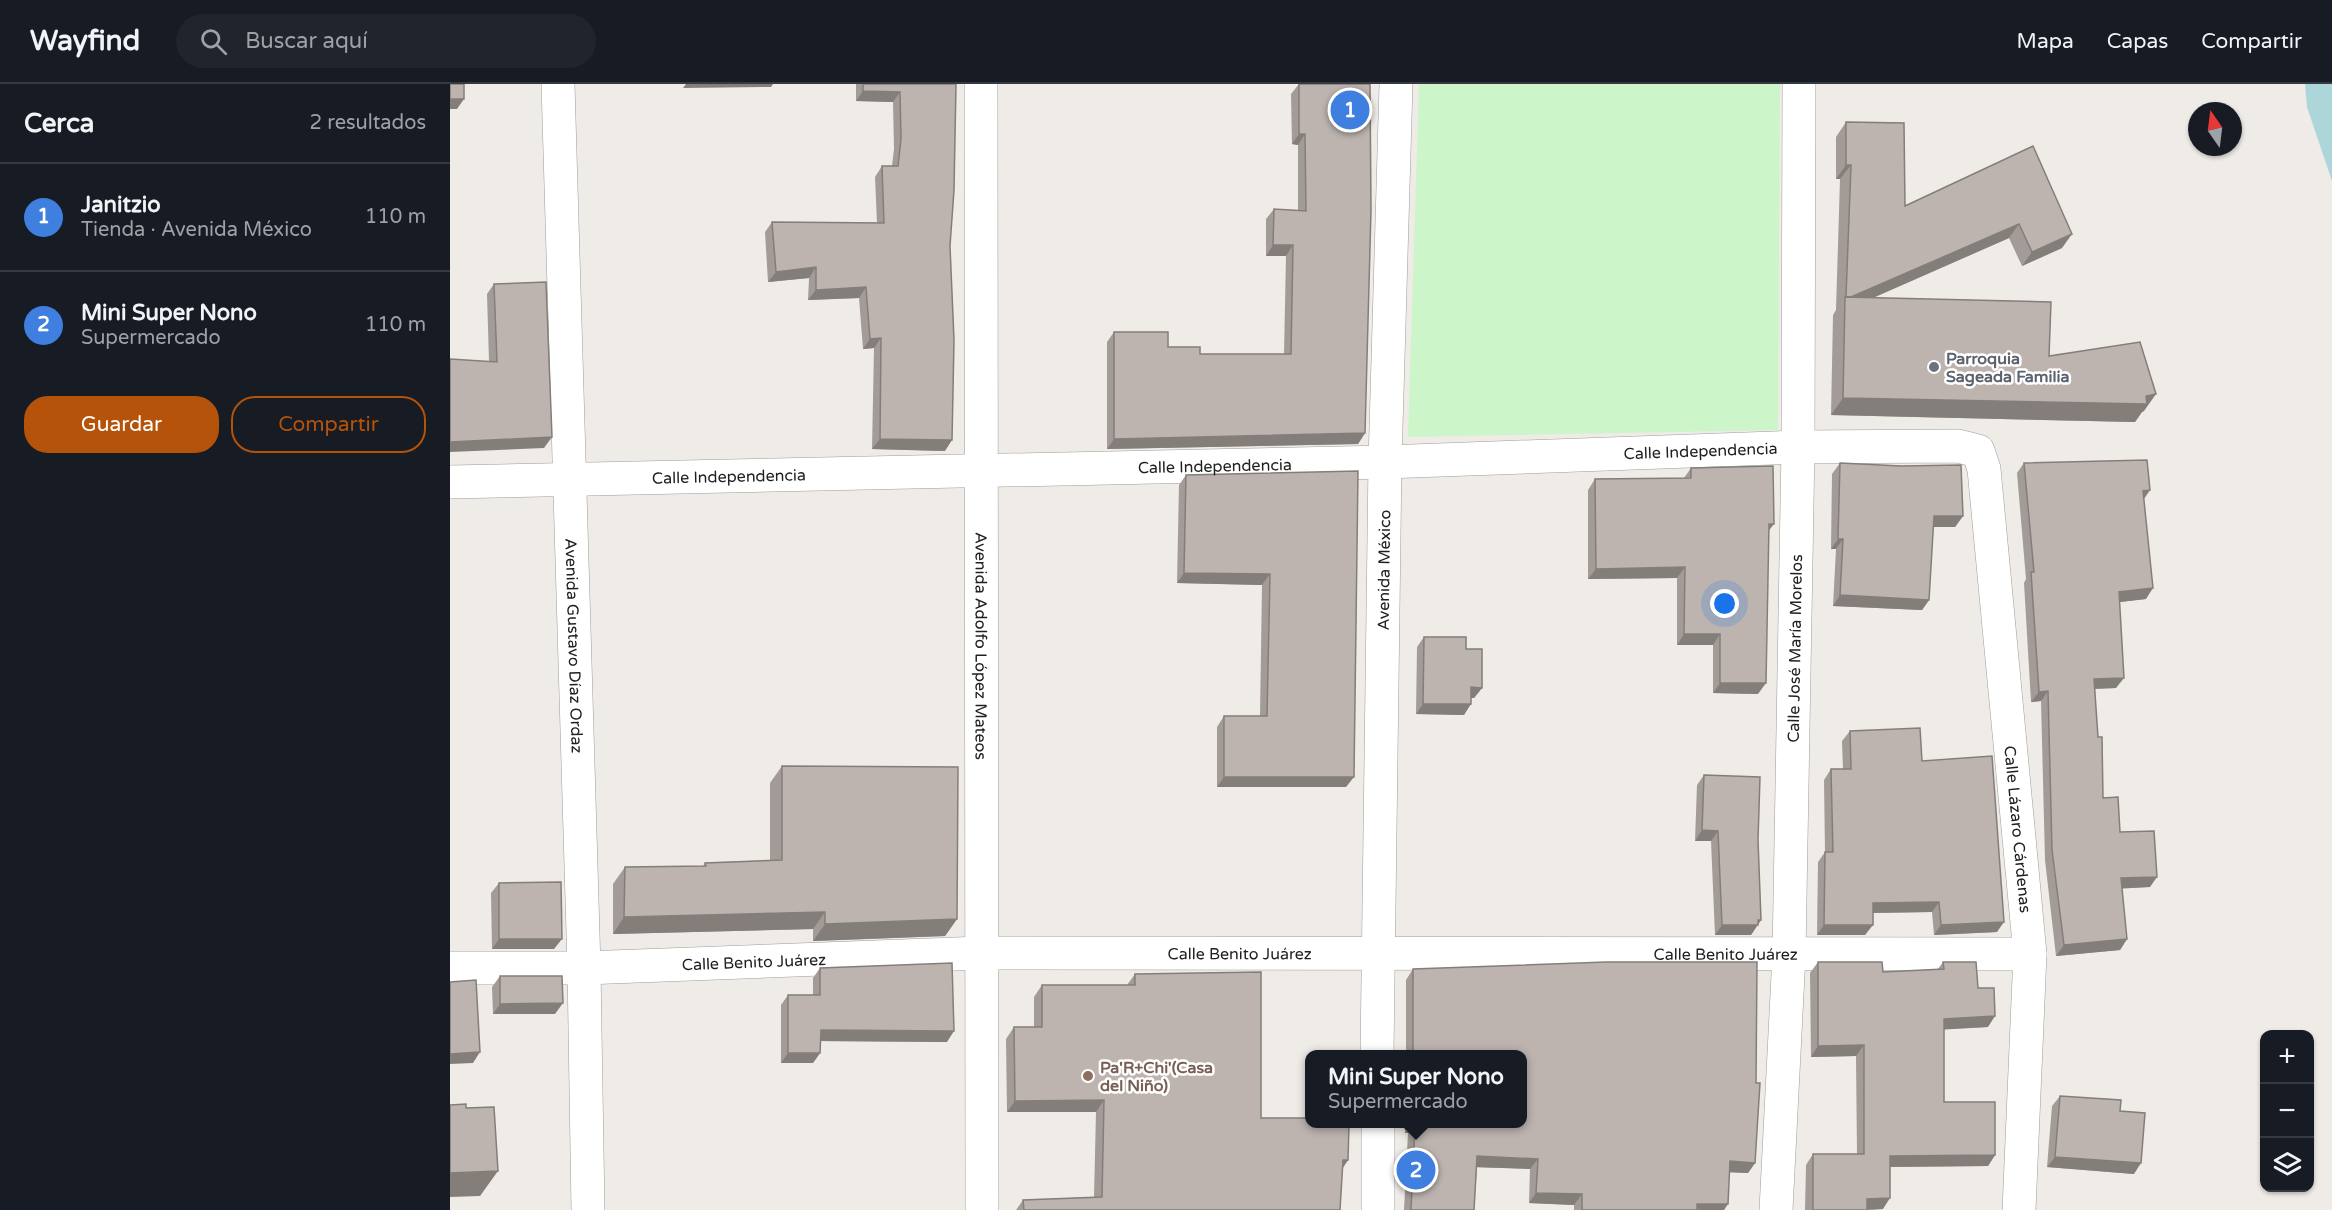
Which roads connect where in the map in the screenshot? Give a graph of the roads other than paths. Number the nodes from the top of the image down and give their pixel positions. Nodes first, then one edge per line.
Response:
1 (558, 84) edge
2 (981, 84) edge
3 (1396, 84) edge
4 (1799, 84) edge
5 (1798, 447) junction
6 (1978, 451) joint
7 (1385, 462) junction
8 (980, 470) junction
9 (571, 480) junction
10 (450, 482) edge
11 (1376, 952) junction
12 (982, 953) junction
13 (2030, 954) junction
14 (1790, 955) junction
15 (450, 968) edge
16 (584, 968) junction
17 (1377, 1050) edge
18 (1377, 1128) edge
19 (588, 1210) edge
20 (982, 1210) edge
21 (1378, 1210) edge
22 (1776, 1210) edge
23 (2019, 1210) edge

1 - 9 street, Avenida Gustavo Díaz Ordaz
2 - 8 street, Avenida Adolfo López Mateos
3 - 7 street, Avenida México
4 - 5 street, Calle José María Morelos
5 - 6 street, Calle Independencia
5 - 7 street, Calle Independencia
5 - 14 street, Calle José María Morelos
6 - 13 street, Calle Lázaro Cárdenas
7 - 8 street, Calle Independencia
7 - 11 street, Avenida México
8 - 9 street, Calle Independencia
8 - 12 street, Avenida Adolfo López Mateos
9 - 10 street, Calle Independencia
9 - 16 street, Avenida Gustavo Díaz Ordaz
11 - 12 street, Calle Benito Juárez
11 - 14 street, Calle Benito Juárez
11 - 17 street, Avenida México
12 - 16 street, Calle Benito Juárez
12 - 20 street, Avenida Adolfo López Mateos
13 - 14 street, Calle Benito Juárez
13 - 23 street, Calle Lázaro Cárdenas
14 - 22 street, Calle José María Morelos
15 - 16 street, Calle Benito Juárez
16 - 19 street, Avenida Gustavo Díaz Ordaz
18 - 21 street

